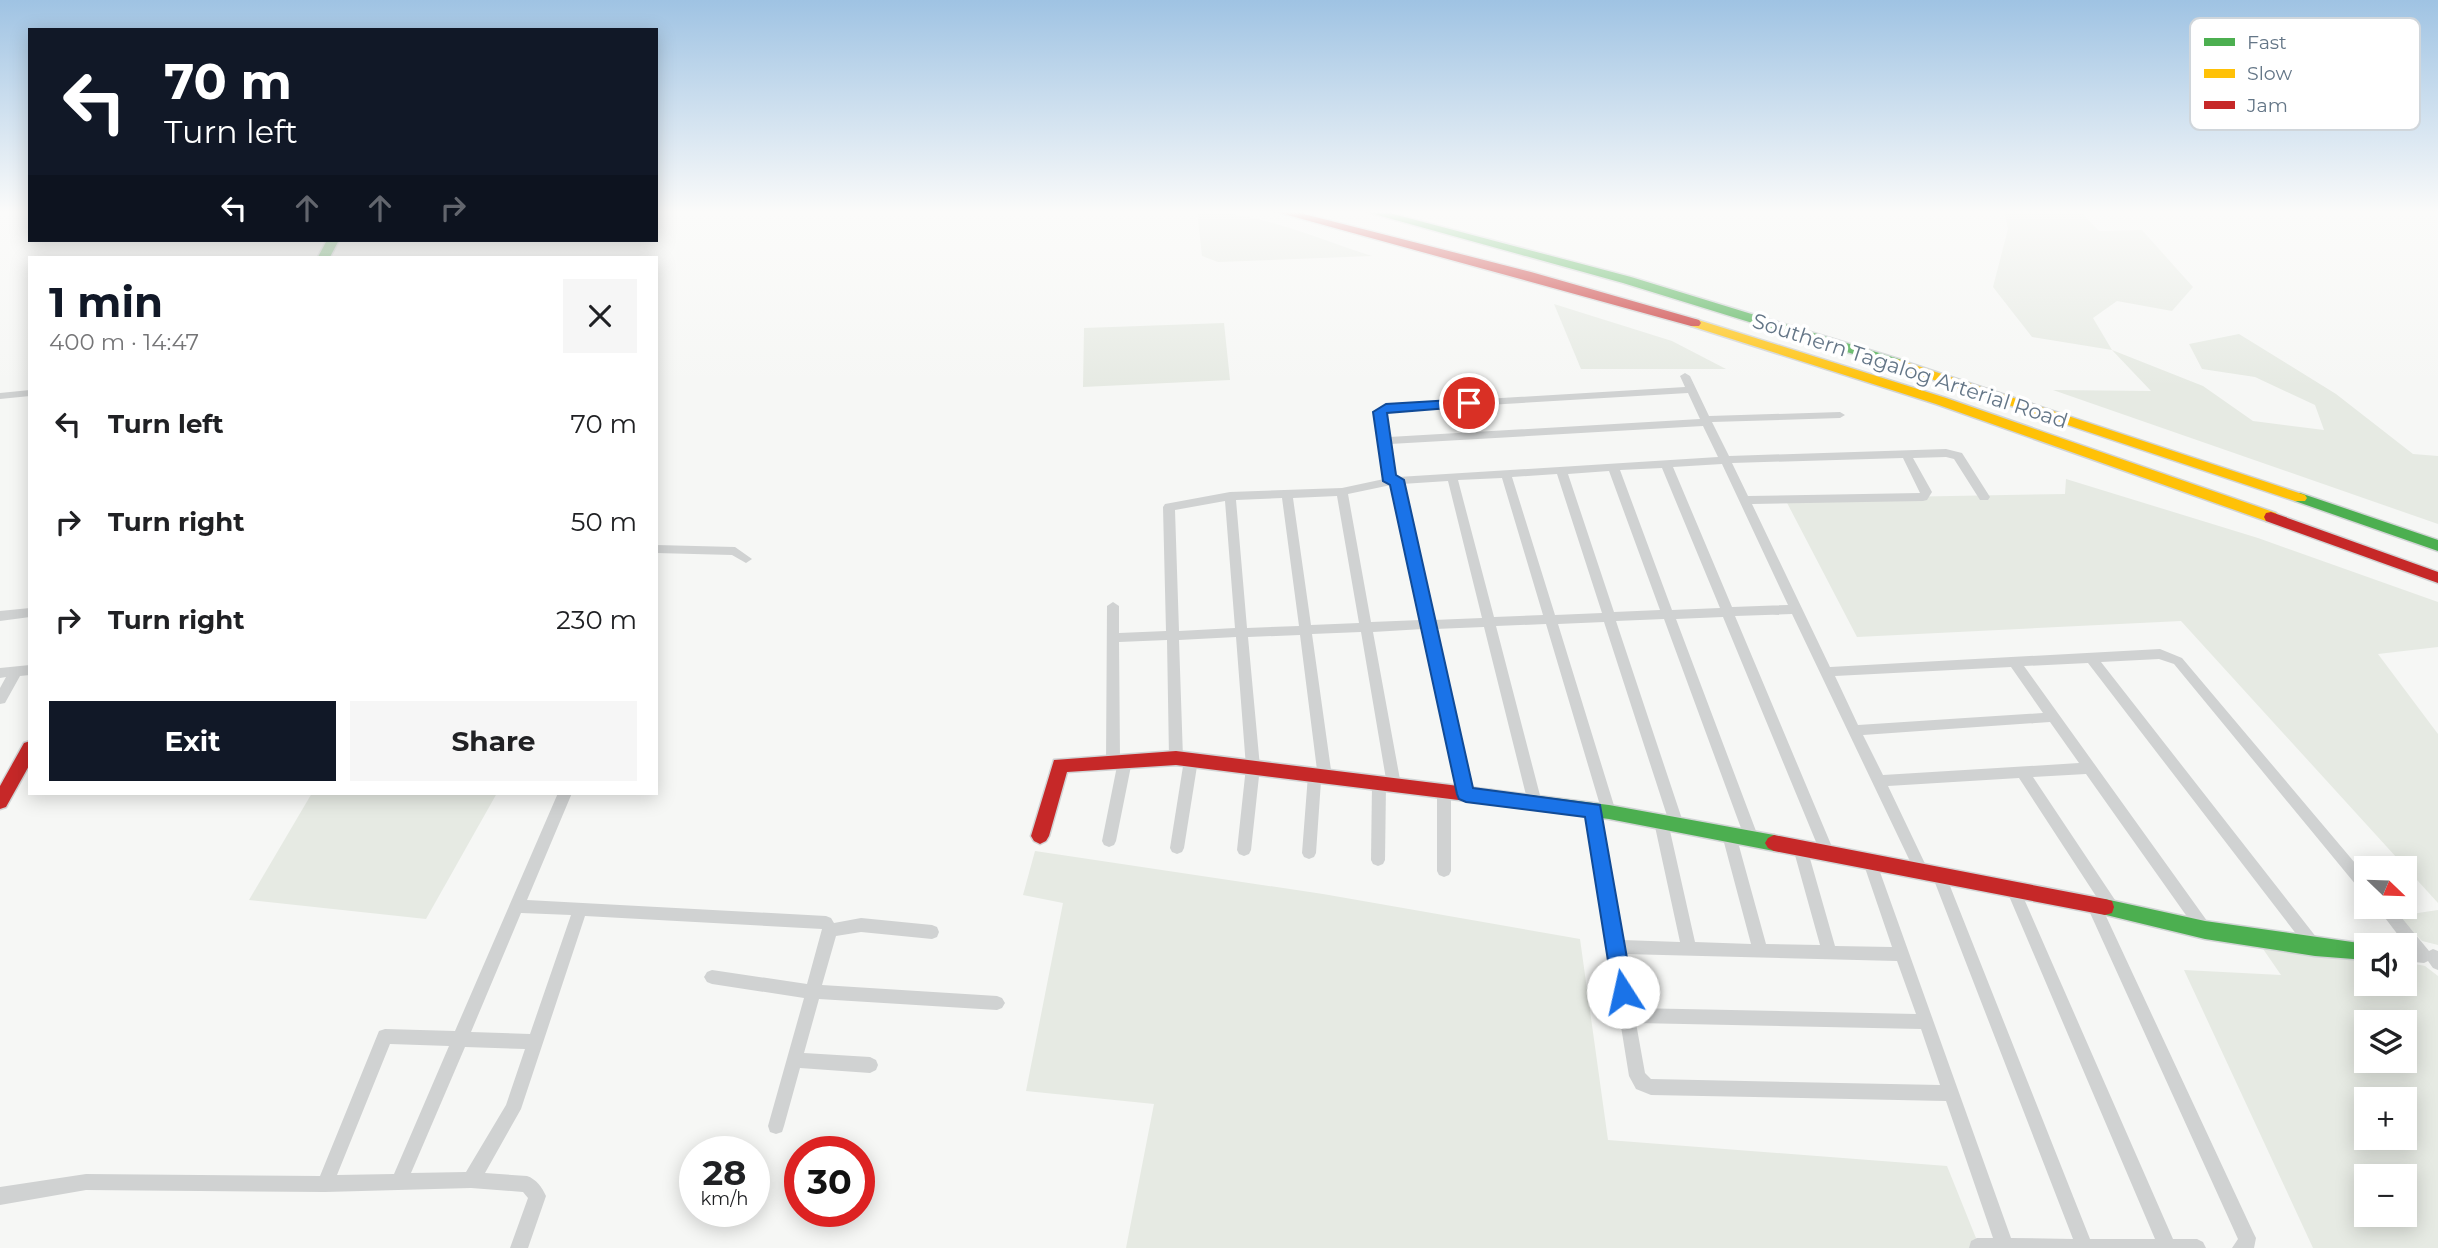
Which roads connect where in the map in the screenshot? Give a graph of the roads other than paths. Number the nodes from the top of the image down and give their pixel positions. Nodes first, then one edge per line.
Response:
1 (1502, 269) edge
2 (1593, 269) edge
3 (1685, 376) dead end
4 (1692, 390) junction
5 (28, 393) edge
6 (0, 396) edge
7 (1840, 415) dead end
8 (1706, 420) junction
9 (1384, 441) junction
10 (1906, 454) junction
11 (1725, 460) junction
12 (1667, 464) junction
13 (1613, 467) junction
14 (1561, 470) junction
15 (1506, 474) junction
16 (1452, 477) junction
17 (1393, 480) junction
18 (1342, 492) junction
19 (1287, 494) junction
20 (1230, 496) junction
21 (1984, 497) dead end
22 (1744, 500) junction
23 (2438, 546) edge
24 (658, 549) edge
25 (746, 559) dead end
26 (2438, 578) edge
27 (1113, 606) dead end
28 (1796, 609) junction
29 (28, 611) edge
30 (1728, 612) junction
31 (1668, 614) junction
32 (0, 616) edge
33 (1609, 617) junction
34 (1550, 619) junction
35 (1489, 622) junction
36 (1428, 625) junction
37 (1366, 627) junction
38 (1306, 630) junction
39 (1242, 633) junction
40 (1173, 636) junction
41 (1113, 638) junction
42 (2092, 659) junction
43 (2015, 663) junction
44 (23, 671) edge
45 (1827, 672) junction
46 (0, 673) edge
47 (0, 699) edge
48 (2054, 717) junction
49 (1854, 730) junction
50 (28, 752) edge
51 (1184, 759) junction
52 (1119, 762) junction
53 (1253, 767) junction
54 (2091, 768) junction
55 (2022, 772) junction
56 (1320, 776) junction
57 (1879, 781) junction
58 (1387, 784) junction
59 (1444, 792) junction
60 (1466, 794) junction
61 (564, 795) edge
62 (0, 802) edge
63 (1535, 803) junction
64 (1601, 811) junction
65 (1669, 824) junction
66 (1729, 835) junction
67 (1040, 836) dead end
68 (1752, 839) junction
69 (1109, 841) dead end
70 (1177, 848) dead end
71 (1800, 848) junction
72 (1244, 850) dead end
73 (1309, 853) dead end
74 (1828, 854) junction
75 (1378, 860) dead end
76 (1870, 862) junction
77 (1444, 871) dead end
78 (1922, 872) junction
79 (2354, 873) edge
80 (1939, 875) junction
81 (2013, 889) junction
82 (2093, 904) junction
83 (517, 906) junction
84 (2112, 908) junction
85 (580, 909) junction
86 (2396, 919) edge
87 (830, 930) junction
88 (2205, 930) junction
89 (932, 932) dead end
90 (1615, 947) junction
91 (2315, 947) junction
92 (1689, 949) junction
93 (2354, 950) edge
94 (1761, 951) junction
95 (1829, 952) junction
96 (1903, 954) junction
97 (2433, 958) edge
98 (712, 977) dead end
99 (813, 992) junction
100 (997, 1003) dead end
101 (1627, 1015) junction
102 (1927, 1022) junction
103 (460, 1039) junction
104 (536, 1042) junction
105 (794, 1060) junction
106 (870, 1065) dead end
107 (1951, 1093) junction
108 (776, 1126) dead end
109 (471, 1180) junction
110 (399, 1182) junction
111 (325, 1184) junction
112 (0, 1196) edge
113 (1978, 1247) edge
114 (2005, 1247) edge
115 (519, 1248) edge
116 (2085, 1248) edge
117 (2168, 1248) edge
118 (2197, 1248) edge
119 (2241, 1248) edge

1 - 26 main road, Southern Tagalog Arterial Road
2 - 23 main road, Southern Tagalog Arterial Road
3 - 4 street
4 - 8 street
4 - 9 street
5 - 6 street
7 - 8 street
8 - 9 street
8 - 11 street
9 - 17 street
10 - 11 street
10 - 21 street
10 - 22 street
11 - 12 street
11 - 22 street
12 - 13 street
12 - 30 street
13 - 14 street
13 - 31 street
14 - 15 street
14 - 33 street
15 - 16 street
15 - 34 street
16 - 17 street
16 - 35 street
17 - 18 street
17 - 36 street
18 - 19 street
18 - 37 street
19 - 20 street
19 - 38 street
20 - 39 street
20 - 40 street
22 - 28 street
24 - 25 street
27 - 41 street
28 - 30 street
28 - 45 street
29 - 32 street
30 - 31 street
30 - 74 street
31 - 33 street
31 - 68 street
33 - 34 street
33 - 65 street
34 - 35 street
34 - 64 street
35 - 36 street
35 - 63 street
36 - 37 street
36 - 60 street
37 - 38 street
37 - 58 street
38 - 39 street
38 - 56 street
39 - 40 street
39 - 53 street
40 - 41 street
40 - 51 street
41 - 52 street
42 - 43 street
42 - 79 street
42 - 91 street
43 - 45 street
43 - 48 street
44 - 46 street
44 - 47 street
45 - 49 street
48 - 49 street
48 - 54 street
49 - 57 street
50 - 62 main road
51 - 52 main road
51 - 53 main road
51 - 70 street
52 - 67 main road
52 - 69 street
53 - 56 main road
53 - 72 street
54 - 55 street
54 - 88 street
55 - 57 street
55 - 84 street
56 - 58 main road
56 - 73 street
57 - 78 street
58 - 59 main road
58 - 75 street
59 - 60 main road
59 - 77 street
60 - 63 main road
61 - 83 street
63 - 64 main road
64 - 65 main road
64 - 90 street
65 - 66 main road
65 - 92 street
66 - 68 main road
66 - 94 street
68 - 71 main road
71 - 74 main road
71 - 95 street
74 - 76 main road
76 - 78 main road
76 - 96 street
78 - 80 main road
80 - 81 main road
80 - 116 street
81 - 82 main road
81 - 117 street
82 - 84 main road
82 - 119 street
83 - 85 street
83 - 103 street
84 - 88 main road
85 - 87 street
85 - 104 street
86 - 97 street
87 - 89 street
87 - 99 street
88 - 91 main road
90 - 92 street
90 - 101 street
91 - 93 main road
92 - 94 street
94 - 95 street
95 - 96 street
96 - 102 street
98 - 99 street
99 - 100 street
99 - 105 street
101 - 102 street
101 - 107 street
102 - 107 street
103 - 104 street
103 - 110 street
103 - 111 street
104 - 109 street
105 - 106 street
105 - 108 street
107 - 114 street
109 - 110 street
109 - 115 street
110 - 111 street
111 - 112 street
113 - 114 street
114 - 116 street
116 - 117 street
117 - 118 street

